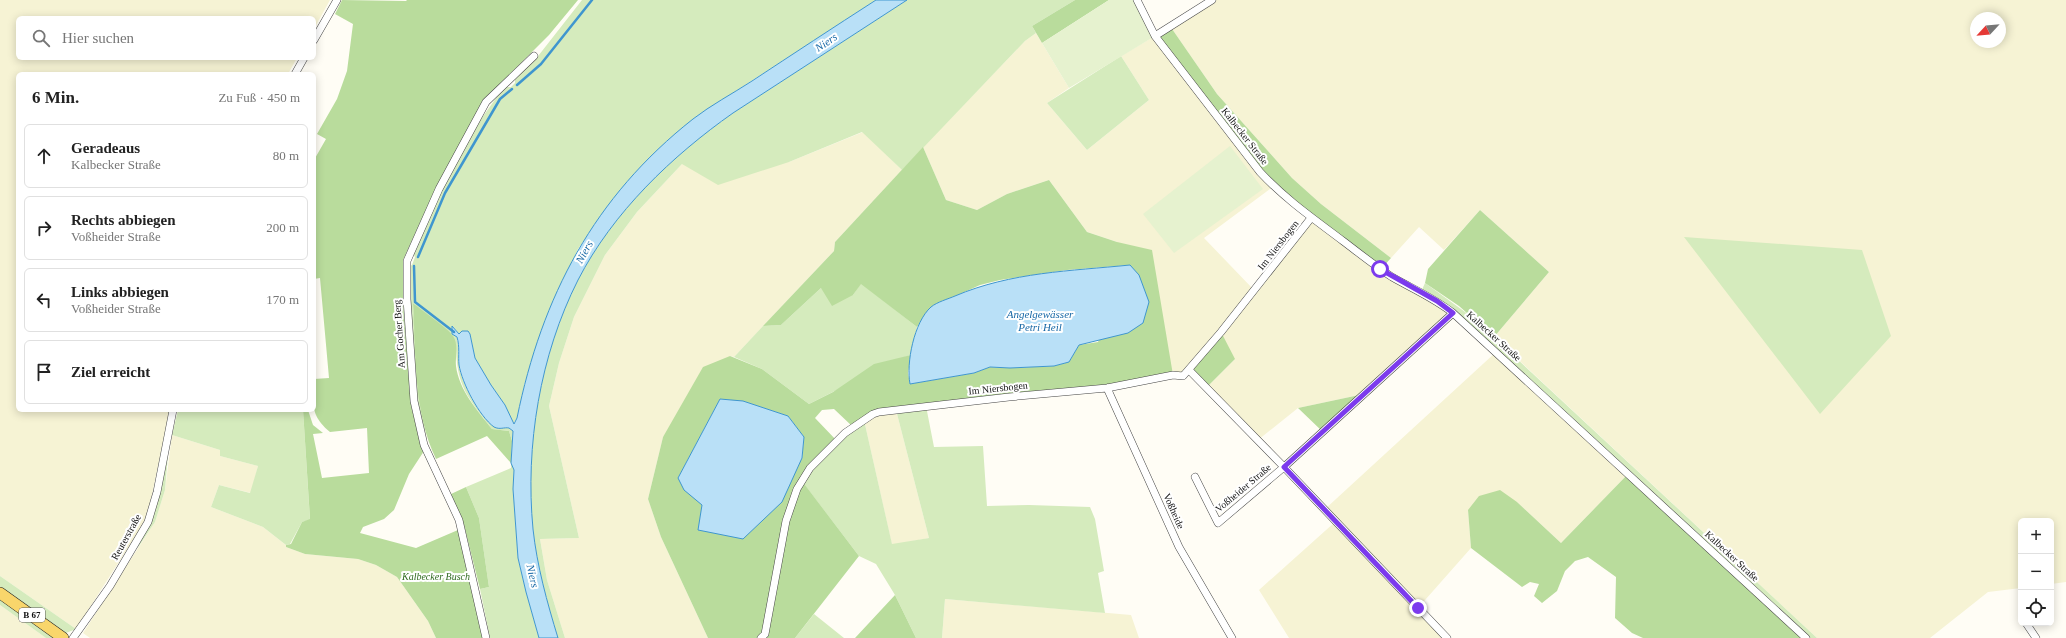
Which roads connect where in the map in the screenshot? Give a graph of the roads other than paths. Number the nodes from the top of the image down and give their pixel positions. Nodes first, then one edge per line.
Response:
1 (337, 0) edge
2 (1136, 0) edge
3 (1212, 0) edge
4 (1155, 36) junction
5 (316, 37) edge
6 (534, 56) dead end
7 (303, 60) edge
8 (295, 72) edge
9 (1311, 218) junction
10 (1453, 313) junction
11 (1188, 370) junction
12 (1107, 388) junction
13 (174, 412) edge
14 (1284, 467) junction
15 (1195, 477) dead end
16 (0, 593) edge
17 (2028, 626) edge
18 (64, 638) edge
19 (73, 638) edge
20 (486, 638) edge
21 (762, 638) edge
22 (1232, 638) edge
23 (1447, 638) edge
24 (1806, 638) edge
25 (2036, 638) edge

1 - 5 street
2 - 4 street, Kalbecker Straße
3 - 4 street
4 - 9 street, Kalbecker Straße
6 - 20 street, Am Gocher Berg
7 - 8 street
9 - 10 street, Kalbecker Straße
9 - 11 street, Im Niersbogen
10 - 14 street, Voßheider Straße
10 - 24 street, Kalbecker Straße
11 - 12 street, Im Niersbogen
11 - 14 street, Voßheider Straße
12 - 21 street, Im Niersbogen
12 - 22 street, Voßheide
13 - 19 street, Reuterstraße
14 - 15 street, Voßheider Straße
14 - 23 street, Voßheider Straße
16 - 18 main road, B 67
17 - 25 street

